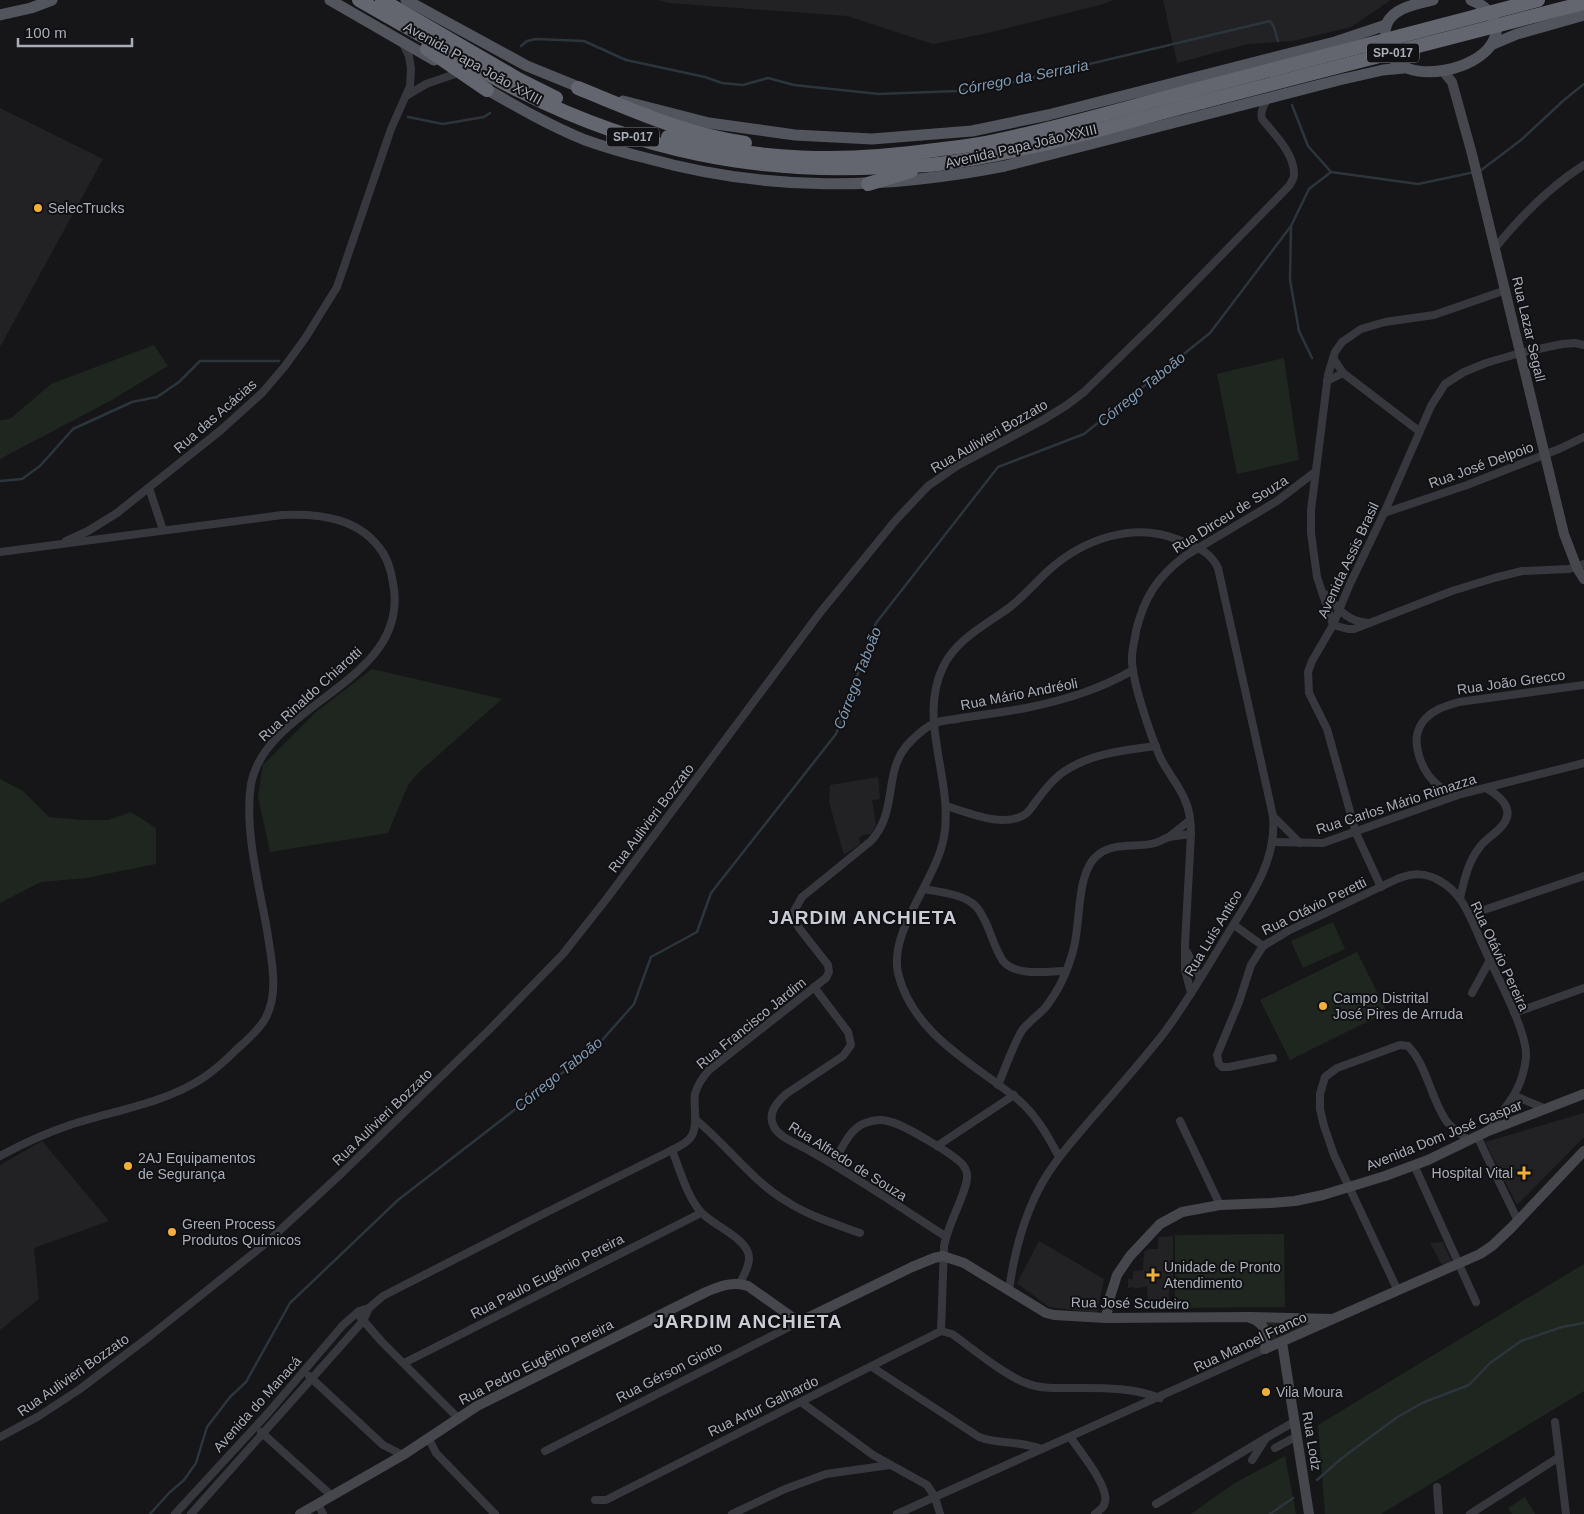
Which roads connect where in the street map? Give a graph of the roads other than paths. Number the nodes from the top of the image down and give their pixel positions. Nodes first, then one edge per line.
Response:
1 (52, 0) edge
2 (330, 0) edge
3 (406, 0) edge
4 (1433, 0) edge
5 (1475, 0) edge
6 (1538, 0) edge
7 (370, 2) edge
8 (1584, 3) edge
9 (0, 15) edge
10 (1584, 16) edge
11 (1386, 25) junction
12 (402, 42) junction
13 (1491, 45) junction
14 (1456, 67) junction
15 (1404, 68) junction
16 (1443, 71) junction
17 (458, 73) junction
18 (1452, 82) junction
19 (578, 88) junction
20 (487, 90) junction
21 (1200, 95) junction
22 (406, 96) junction
23 (1268, 98) junction
24 (903, 154) junction
25 (936, 164) junction
26 (1584, 165) edge
27 (868, 184) junction
28 (1510, 231) junction
29 (1492, 234) junction
30 (1495, 248) junction
31 (1506, 290) junction
32 (1584, 345) edge
33 (1520, 353) junction
34 (1333, 358) junction
35 (1343, 373) junction
36 (1327, 382) junction
37 (1419, 431) junction
38 (1584, 437) edge
39 (1544, 455) junction
40 (1315, 472) junction
41 (149, 488) junction
42 (1384, 513) junction
43 (163, 530) junction
44 (59, 544) junction
45 (1200, 548) junction
46 (0, 552) edge
47 (1581, 566) edge
48 (1584, 579) edge
49 (1322, 591) junction
50 (1339, 610) junction
51 (1372, 623) junction
52 (1333, 625) junction
53 (1133, 670) junction
54 (1584, 685) edge
55 (934, 723) junction
56 (1156, 746) junction
57 (1584, 763) edge
58 (1486, 788) junction
59 (1460, 794) junction
60 (946, 806) junction
61 (1273, 816) junction
62 (1190, 820) junction
63 (1356, 833) junction
64 (1191, 834) junction
65 (1168, 838) junction
66 (1273, 842) junction
67 (1300, 843) junction
68 (1584, 876) edge
69 (1381, 887) junction
70 (924, 888) junction
71 (1460, 898) junction
72 (1469, 915) junction
73 (1234, 925) junction
74 (1263, 946) junction
75 (1186, 950) junction
76 (1490, 960) junction
77 (1066, 970) junction
78 (1200, 978) junction
79 (814, 987) junction
80 (1584, 988) edge
81 (1191, 993) junction
82 (1472, 993) dead end
83 (1514, 1013) junction
84 (1273, 1058) dead end
85 (998, 1085) junction
86 (1584, 1094) edge
87 (1014, 1095) junction
88 (1515, 1096) junction
89 (1546, 1108) junction
90 (696, 1119) junction
91 (1180, 1121) dead end
92 (1488, 1131) junction
93 (1473, 1138) junction
94 (937, 1146) junction
95 (672, 1150) junction
96 (1584, 1151) edge
97 (0, 1156) edge
98 (1059, 1157) junction
99 (834, 1164) junction
100 (1414, 1165) junction
101 (1349, 1187) junction
102 (1220, 1205) junction
103 (701, 1213) junction
104 (1518, 1221) junction
105 (860, 1233) dead end
106 (945, 1236) junction
107 (943, 1256) junction
108 (1459, 1264) junction
109 (740, 1283) junction
110 (1009, 1290) junction
111 (1398, 1290) junction
112 (1476, 1302) dead end
113 (369, 1308) junction
114 (359, 1311) junction
115 (1250, 1317) junction
116 (1106, 1318) junction
117 (1332, 1319) junction
118 (363, 1321) junction
119 (799, 1322) junction
120 (941, 1331) junction
121 (1282, 1342) junction
122 (1266, 1350) junction
123 (404, 1363) junction
124 (872, 1367) junction
125 (304, 1371) junction
126 (312, 1378) junction
127 (1160, 1398) junction
128 (801, 1402) junction
129 (458, 1418) junction
130 (1294, 1422) junction
131 (1555, 1422) dead end
132 (254, 1428) junction
133 (263, 1434) junction
134 (1297, 1436) junction
135 (0, 1437) edge
136 (1071, 1438) junction
137 (1266, 1438) junction
138 (429, 1439) junction
139 (383, 1445) junction
140 (419, 1445) junction
141 (1274, 1448) dead end
142 (1041, 1449) junction
143 (545, 1451) dead end
144 (436, 1453) junction
145 (403, 1455) junction
146 (1559, 1457) junction
147 (1252, 1460) dead end
148 (390, 1463) junction
149 (890, 1465) junction
150 (1437, 1487) dead end
151 (332, 1496) junction
152 (935, 1497) junction
153 (595, 1500) dead end
154 (318, 1504) junction
155 (1156, 1504) dead end
156 (175, 1514) edge
157 (191, 1514) edge
158 (300, 1514) edge
159 (323, 1514) edge
160 (495, 1514) edge
161 (732, 1514) edge
162 (897, 1514) edge
163 (940, 1514) edge
164 (1095, 1514) edge
165 (1309, 1514) edge
166 (1439, 1514) edge
167 (1470, 1514) edge
168 (1566, 1514) edge

1 - 9 main road
2 - 12 main road, Avenida Papa João XXIII
3 - 19 main road, Avenida Papa João XXIII
4 - 11 main road
5 - 13 main road
6 - 21 highway, Avenida Papa João XXIII / SP-017, bridge
7 - 20 highway
7 - 24 highway, Avenida Papa João XXIII / SP-017
7 - 25 highway, Avenida Papa João XXIII / SP-017
8 - 21 highway, Avenida Papa João XXIII / SP-017, bridge
10 - 13 main road
11 - 15 main road
11 - 19 main road, Avenida Papa João XXIII
12 - 17 main road, Avenida Papa João XXIII
12 - 22 street, Rua das Acácias
13 - 14 main road, Avenida Papa João XXIII
14 - 16 main road, Avenida Papa João XXIII
14 - 18 street
15 - 16 main road, Avenida Papa João XXIII
15 - 23 main road, Avenida Papa João XXIII
16 - 18 street, Rua Lazar Segall
17 - 20 main road, Avenida Papa João XXIII
17 - 22 street
18 - 29 street, Rua Lazar Segall
19 - 24 highway
20 - 27 main road, Avenida Papa João XXIII
21 - 24 highway, Avenida Papa João XXIII / SP-017
21 - 25 highway, Avenida Papa João XXIII / SP-017
22 - 41 street, Rua das Acácias
23 - 27 main road, Avenida Papa João XXIII
23 - 135 street, Rua Aulivieri Bozzato
25 - 27 highway
26 - 28 street
28 - 29 street
28 - 30 street
29 - 30 street, Rua Lazar Segall
30 - 31 street, Rua Lazar Segall
31 - 33 street, Rua Lazar Segall
31 - 34 street
32 - 33 street, Avenida Assis Brasil
33 - 37 street, Avenida Assis Brasil
33 - 39 street, Rua Lazar Segall
34 - 35 street
34 - 36 street
35 - 36 street
35 - 37 street
36 - 40 street
37 - 42 street, Avenida Assis Brasil
38 - 39 street, Rua José Delpoio
39 - 42 street, Rua José Delpoio
39 - 47 street, Rua Lazar Segall
40 - 45 street, Rua Dirceu de Souza
40 - 49 street
41 - 43 street
41 - 44 street, Rua das Acácias
42 - 50 street, Avenida Assis Brasil
43 - 44 street, Rua Rinaldo Chiarotti
43 - 97 street, Rua Rinaldo Chiarotti
44 - 46 street, Rua Rinaldo Chiarotti
45 - 53 street, Rua Dirceu de Souza
45 - 55 street
45 - 61 street, Rua Luís Antico
47 - 48 street, Rua Lazar Segall
47 - 51 street
49 - 50 street
49 - 52 street
50 - 51 street
50 - 52 street, Avenida Assis Brasil
51 - 52 street
52 - 63 street, Avenida Assis Brasil
53 - 55 street, Rua Mário Andréoli
53 - 56 street, Rua Dirceu de Souza
54 - 59 street, Rua João Grecco
55 - 60 street
55 - 79 street, Rua Francisco Jardim
56 - 60 street
56 - 62 street, Rua Dirceu de Souza
57 - 58 street, Rua Carlos Mário Rimazza
58 - 59 street, Rua Carlos Mário Rimazza
58 - 71 street, Rua Otávio Pereira
59 - 63 street, Rua Carlos Mário Rimazza
60 - 70 street
61 - 66 street, Rua Luís Antico
61 - 67 street
62 - 64 street, Rua Dirceu de Souza
62 - 65 street
63 - 67 street, Rua Carlos Mário Rimazza
63 - 69 street, Avenida Assis Brasil
64 - 65 street
64 - 75 street, Rua Dirceu de Souza
65 - 77 street
66 - 67 street, Rua Carlos Mário Rimazza
66 - 73 street, Rua Luís Antico
68 - 72 street
69 - 71 street, Rua Otávio Peretti
69 - 74 street, Rua Otávio Peretti
70 - 77 street
70 - 85 street
71 - 72 street, Rua Otávio Pereira
72 - 76 street, Rua Otávio Pereira
73 - 74 street
73 - 78 street, Rua Luís Antico
74 - 84 street, Rua Otávio Peretti
75 - 78 street, Rua Dirceu de Souza
75 - 81 street, Rua Dirceu de Souza
76 - 82 street
76 - 83 street, Rua Otávio Pereira
77 - 85 street
78 - 81 street, Rua Luís Antico
79 - 90 street, Rua Francisco Jardim
79 - 99 street, Rua Alfredo de Souza
80 - 83 street
81 - 98 street, Rua Luís Antico
83 - 88 street, Rua Otávio Pereira
85 - 87 street
86 - 89 street, Avenida Dom José Gaspar
87 - 94 street
87 - 98 street
88 - 89 street
88 - 92 street, Rua Otávio Pereira
89 - 92 street, Avenida Dom José Gaspar
90 - 95 street, Rua Francisco Jardim
90 - 105 street
91 - 102 street
92 - 93 street, Avenida Dom José Gaspar
93 - 100 street, Avenida Dom José Gaspar
93 - 101 street
93 - 104 street
94 - 99 street
94 - 106 street
95 - 103 street
95 - 113 street, Rua Francisco Jardim
96 - 104 street, Rua Manoel Franco
98 - 110 street, Rua Luís Antico
99 - 106 street, Rua Alfredo de Souza
100 - 101 street, Avenida Dom José Gaspar
100 - 108 street
101 - 102 street, Avenida Dom José Gaspar
101 - 111 street
102 - 116 street, Avenida Dom José Gaspar
103 - 109 street
103 - 123 street, Rua Paulo Eugênio Pereira
104 - 108 street, Rua Manoel Franco
106 - 107 street
107 - 110 street, Rua José Scudeiro
107 - 119 street, Rua Gérson Giotto
107 - 120 street
108 - 111 street, Rua Manoel Franco
108 - 112 street
109 - 119 street
109 - 129 street, Rua Pedro Eugênio Pereira
110 - 116 street, Rua José Scudeiro
111 - 117 street, Rua Manoel Franco
113 - 114 street, Rua Francisco Jardim
113 - 118 street, Rua Francisco Jardim
114 - 118 street
114 - 125 street, Avenida do Manacá
115 - 116 street, Rua José Scudeiro
115 - 117 street, Rua José Scudeiro
115 - 122 street
117 - 121 street, Rua Manoel Franco
118 - 123 street
118 - 126 street, Avenida do Manacá
119 - 143 street, Rua Gérson Giotto
120 - 124 street, Rua Artur Galhardo
120 - 127 street
121 - 122 street, Rua Manoel Franco
121 - 130 street, Rua Lodz
122 - 127 street, Rua Manoel Franco
123 - 129 street
124 - 128 street, Rua Artur Galhardo
124 - 142 street
125 - 126 street
125 - 132 street, Avenida do Manacá
126 - 133 street, Avenida do Manacá
126 - 139 street
127 - 136 street, Rua Manoel Franco
128 - 149 street
128 - 153 street, Rua Artur Galhardo
129 - 138 street, Rua Pedro Eugênio Pereira
130 - 134 street, Rua Lodz
130 - 137 street
131 - 146 street
132 - 133 street
132 - 156 street, Avenida do Manacá
133 - 151 street
133 - 157 street, Avenida do Manacá
134 - 141 street
134 - 165 street, Rua Lodz
136 - 142 street, Rua Manoel Franco
136 - 164 street
137 - 147 street
137 - 155 street
138 - 140 street, Rua Pedro Eugênio Pereira
138 - 144 street
139 - 145 street
139 - 148 street
140 - 144 street
140 - 145 street, Rua Pedro Eugênio Pereira
142 - 152 street, Rua Manoel Franco
144 - 160 street
145 - 148 street, Rua Pedro Eugênio Pereira
146 - 167 street
146 - 168 street
148 - 151 street, Rua Pedro Eugênio Pereira
149 - 152 street
149 - 161 street
150 - 166 street
151 - 154 street, Rua Pedro Eugênio Pereira
152 - 162 street, Rua Manoel Franco
152 - 163 street
154 - 158 street, Rua Pedro Eugênio Pereira
154 - 159 street

